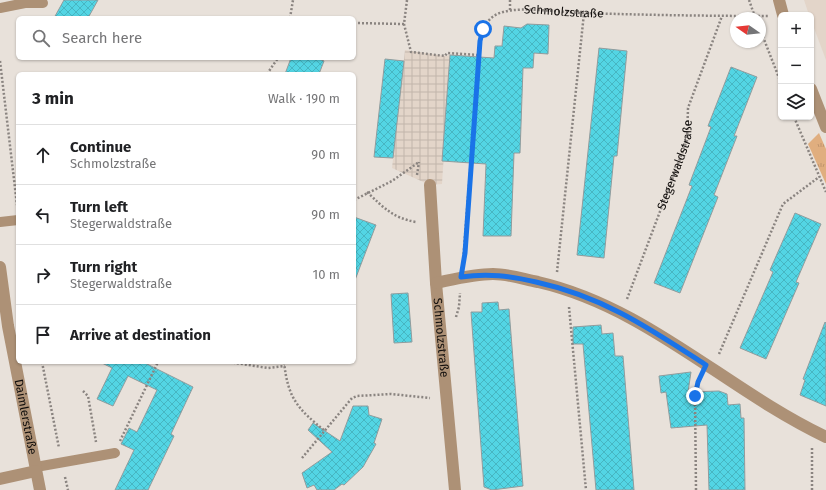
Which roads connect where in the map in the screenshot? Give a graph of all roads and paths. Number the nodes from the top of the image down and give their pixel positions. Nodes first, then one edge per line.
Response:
1 (293, 0) edge
2 (408, 0) edge
3 (510, 0) edge
4 (749, 0) edge
5 (779, 0) edge
6 (43, 3) dead end
7 (0, 8) edge
8 (510, 11) junction
9 (753, 12) edge
10 (779, 12) edge
11 (584, 14) junction
12 (290, 16) edge
13 (722, 16) junction
14 (730, 16) edge
15 (778, 16) edge
16 (766, 17) edge
17 (356, 23) edge
18 (404, 24) junction
19 (766, 44) edge
20 (478, 55) junction
21 (277, 60) edge
22 (0, 61) edge
23 (268, 72) edge
24 (778, 75) edge
25 (814, 97) edge
26 (795, 120) edge
27 (826, 127) edge
28 (420, 162) dead end
29 (819, 177) junction
30 (430, 185) dead end
31 (367, 192) junction
32 (826, 192) edge
33 (16, 193) edge
34 (356, 199) edge
35 (16, 220) edge
36 (0, 222) edge
37 (432, 226) junction
38 (0, 267) edge
39 (461, 277) junction
40 (436, 283) junction
41 (556, 286) junction
42 (568, 290) junction
43 (622, 312) junction
44 (42, 364) edge
45 (157, 364) edge
46 (241, 364) edge
47 (284, 366) joint
48 (710, 367) junction
49 (83, 391) dead end
50 (434, 398) dead end
51 (325, 431) junction
52 (812, 431) junction
53 (826, 438) edge
54 (115, 453) joint
55 (98, 455) junction
56 (302, 458) dead end
57 (62, 462) junction
58 (36, 469) junction
59 (0, 479) edge
60 (40, 490) edge
61 (68, 490) edge
62 (455, 490) edge
63 (586, 490) edge
64 (696, 490) edge
65 (812, 490) edge

1 - 12 path
2 - 18 path
3 - 8 path
4 - 9 path
5 - 10 street
6 - 7 lane
8 - 11 path, Schmolzstraße
8 - 20 path, Schmolzstraße
11 - 13 path, Schmolzstraße
11 - 41 path
13 - 14 path, Schmolzstraße
13 - 43 path, Stegerwaldstraße
15 - 16 path, Schmolzstraße
17 - 18 path
18 - 20 path
19 - 24 path
20 - 39 path, Schmolzstraße
21 - 23 path
22 - 33 path
25 - 27 street
26 - 29 path
28 - 31 path
29 - 32 path
29 - 48 path
30 - 37 street, Schmolzstraße
31 - 34 path
31 - 37 path
35 - 36 lane
37 - 40 street, Schmolzstraße
38 - 58 street, Daimlerstraße
39 - 40 street
39 - 41 street
40 - 62 street, Schmolzstraße
41 - 42 street
42 - 43 street
42 - 63 path
43 - 48 street
44 - 57 path
45 - 54 path
46 - 47 path
47 - 51 path
48 - 52 street
48 - 64 path
49 - 55 path
50 - 51 path
51 - 56 path
52 - 53 street
52 - 65 path
54 - 55 lane
55 - 57 lane
57 - 58 lane
57 - 61 path
58 - 59 street, Daimlerstraße
58 - 60 street, Daimlerstraße

